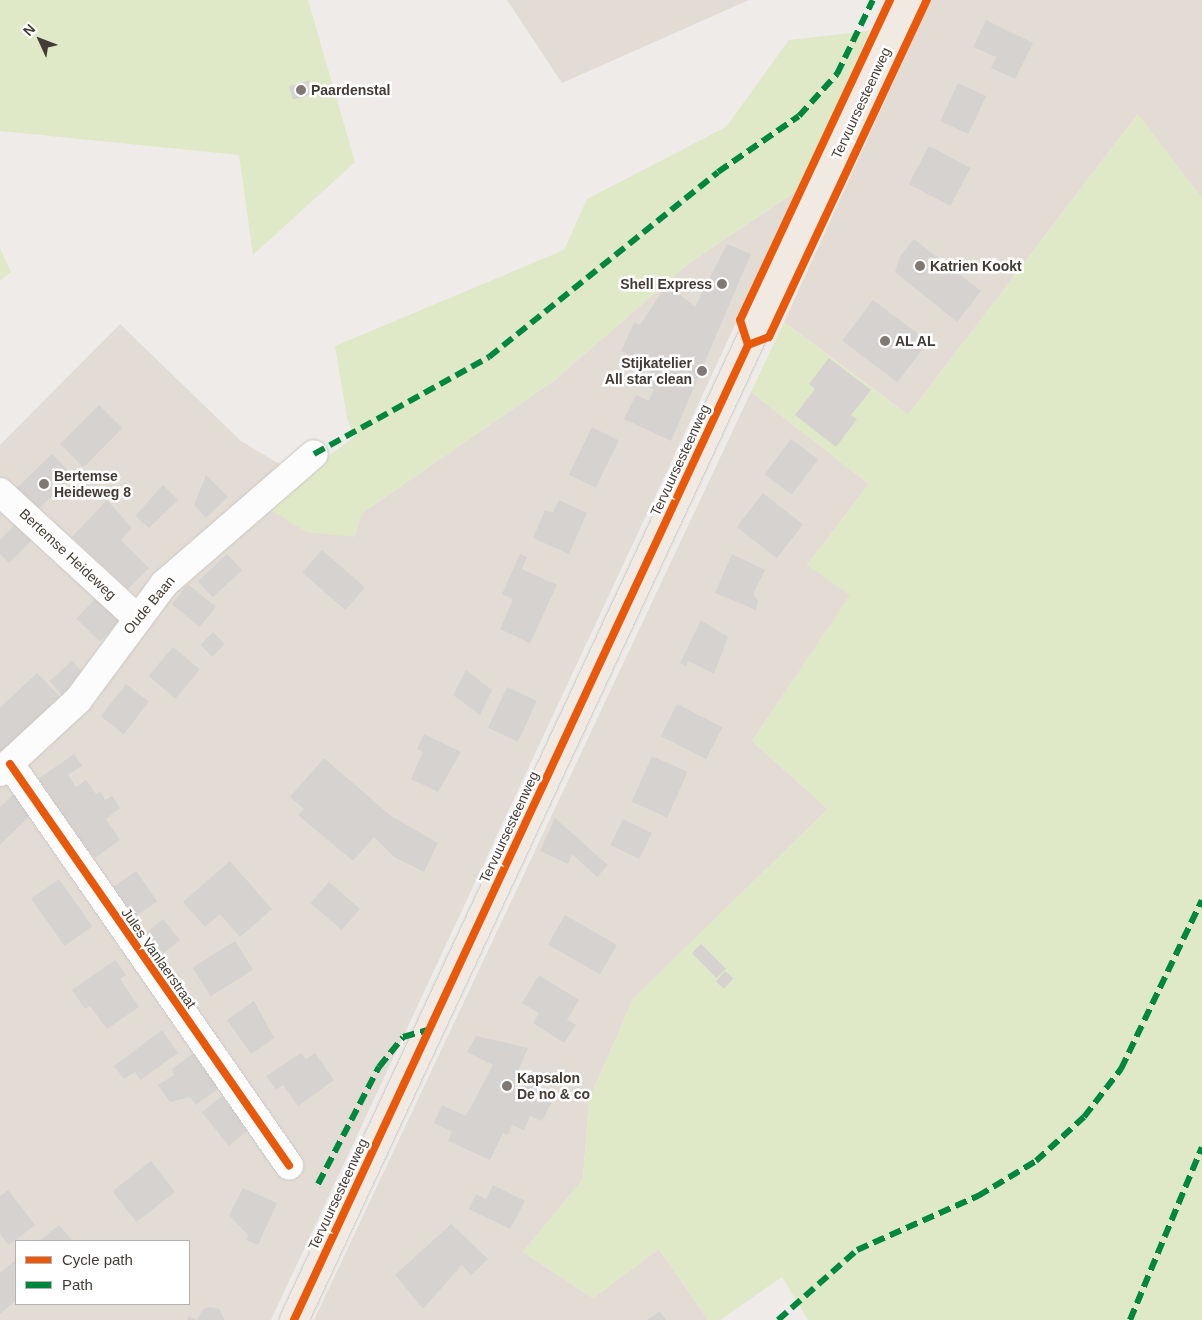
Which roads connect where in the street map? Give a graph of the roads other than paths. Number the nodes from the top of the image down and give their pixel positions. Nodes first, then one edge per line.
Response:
1 (908, 0) edge
2 (314, 454) dead end
3 (0, 492) edge
4 (136, 617) junction
5 (5, 768) edge
6 (289, 1165) dead end
7 (294, 1320) edge

1 - 7 main road, Tervuursesteenweg
2 - 4 street, Oude Baan
3 - 4 street, Bertemse Heideweg
4 - 5 street, Oude Baan
5 - 6 street, Jules Vanlaerstraat

